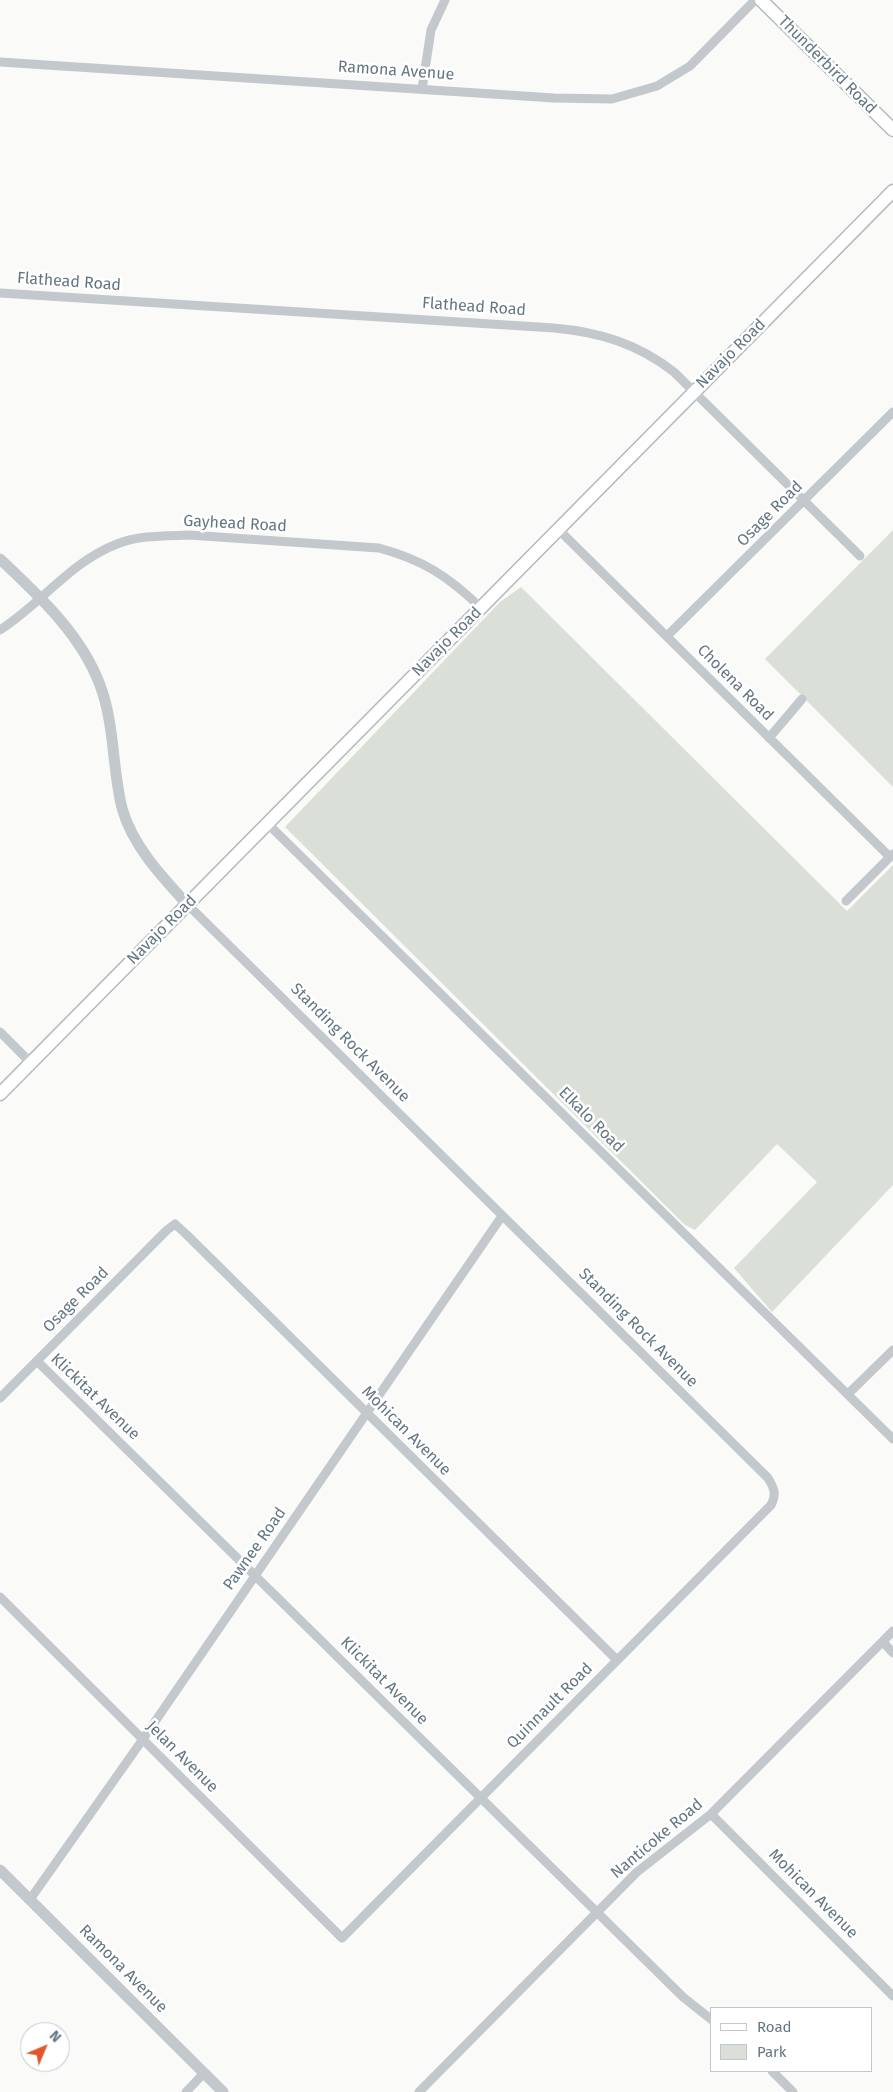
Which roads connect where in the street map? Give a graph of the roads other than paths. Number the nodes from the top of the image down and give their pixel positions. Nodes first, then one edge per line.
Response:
1 (445, 0) edge
2 (755, 0) edge
3 (761, 0) edge
4 (0, 62) edge
5 (422, 89) junction
6 (893, 130) edge
7 (893, 191) edge
8 (0, 293) edge
9 (695, 391) junction
10 (893, 412) edge
11 (806, 501) junction
12 (559, 530) junction
13 (860, 556) dead end
14 (0, 559) edge
15 (40, 598) junction
16 (481, 608) junction
17 (0, 630) edge
18 (667, 636) junction
19 (802, 699) dead end
20 (770, 738) junction
21 (268, 824) junction
22 (891, 855) edge
23 (846, 901) dead end
24 (188, 904) junction
25 (0, 1032) edge
26 (31, 1063) junction
27 (0, 1094) edge
28 (502, 1216) junction
29 (175, 1224) joint
30 (893, 1350) edge
31 (37, 1361) junction
32 (848, 1394) junction
33 (0, 1398) edge
34 (366, 1413) junction
35 (893, 1439) edge
36 (775, 1492) joint
37 (255, 1574) junction
38 (0, 1597) edge
39 (893, 1631) edge
40 (883, 1642) junction
41 (893, 1652) edge
42 (617, 1660) junction
43 (144, 1739) junction
44 (480, 1798) junction
45 (711, 1814) junction
46 (0, 1870) edge
47 (31, 1898) junction
48 (597, 1913) junction
49 (342, 1938) joint
50 (893, 1996) edge
51 (710, 2018) edge
52 (773, 2072) edge
53 (204, 2073) junction
54 (186, 2092) edge
55 (223, 2092) edge
56 (419, 2092) edge
57 (794, 2092) edge

1 - 5 street
2 - 5 street, Ramona Avenue
3 - 6 main road, Thunderbird Road
4 - 5 street, Ramona Avenue
7 - 9 main road, Navajo Road
8 - 9 street, Flathead Road
9 - 11 street, Flathead Road
9 - 12 main road, Navajo Road
10 - 11 street, Osage Road
11 - 13 street, Flathead Road
11 - 18 street, Osage Road
12 - 16 main road, Navajo Road
12 - 18 street, Cholena Road
14 - 15 street, Standing Rock Avenue
15 - 16 street, Gayhead Road
15 - 17 street, Gayhead Road
15 - 24 street, Standing Rock Avenue
16 - 21 main road, Navajo Road
18 - 20 street, Cholena Road
19 - 20 street
20 - 22 street, Cholena Road
21 - 24 main road, Navajo Road
21 - 32 street, Elkalo Road
22 - 23 street
24 - 26 main road, Navajo Road
24 - 28 street, Standing Rock Avenue
25 - 26 street
26 - 27 main road, Navajo Road
28 - 34 street, Pawnee Road
28 - 36 street, Standing Rock Avenue
29 - 31 street, Osage Road
29 - 34 street, Mohican Avenue
30 - 32 street
31 - 33 street, Osage Road
31 - 37 street, Klickitat Avenue
32 - 35 street, Elkalo Road
34 - 37 street, Pawnee Road
34 - 42 street, Mohican Avenue
36 - 42 street, Quinnault Road
37 - 43 street, Pawnee Road
37 - 44 street, Klickitat Avenue
38 - 43 street, Jelan Avenue
39 - 40 street, Nanticoke Road
40 - 41 street
40 - 45 street, Nanticoke Road
42 - 44 street, Quinnault Road
43 - 47 street, Pawnee Road
43 - 49 street, Jelan Avenue
44 - 48 street, Klickitat Avenue
44 - 49 street, Quinnault Road
45 - 48 street, Nanticoke Road
45 - 50 street, Mohican Avenue
46 - 47 street, Ramona Avenue
47 - 53 street, Ramona Avenue
48 - 51 street, Klickitat Avenue
48 - 56 street, Nanticoke Road
52 - 57 street
53 - 54 street
53 - 55 street, Ramona Avenue

